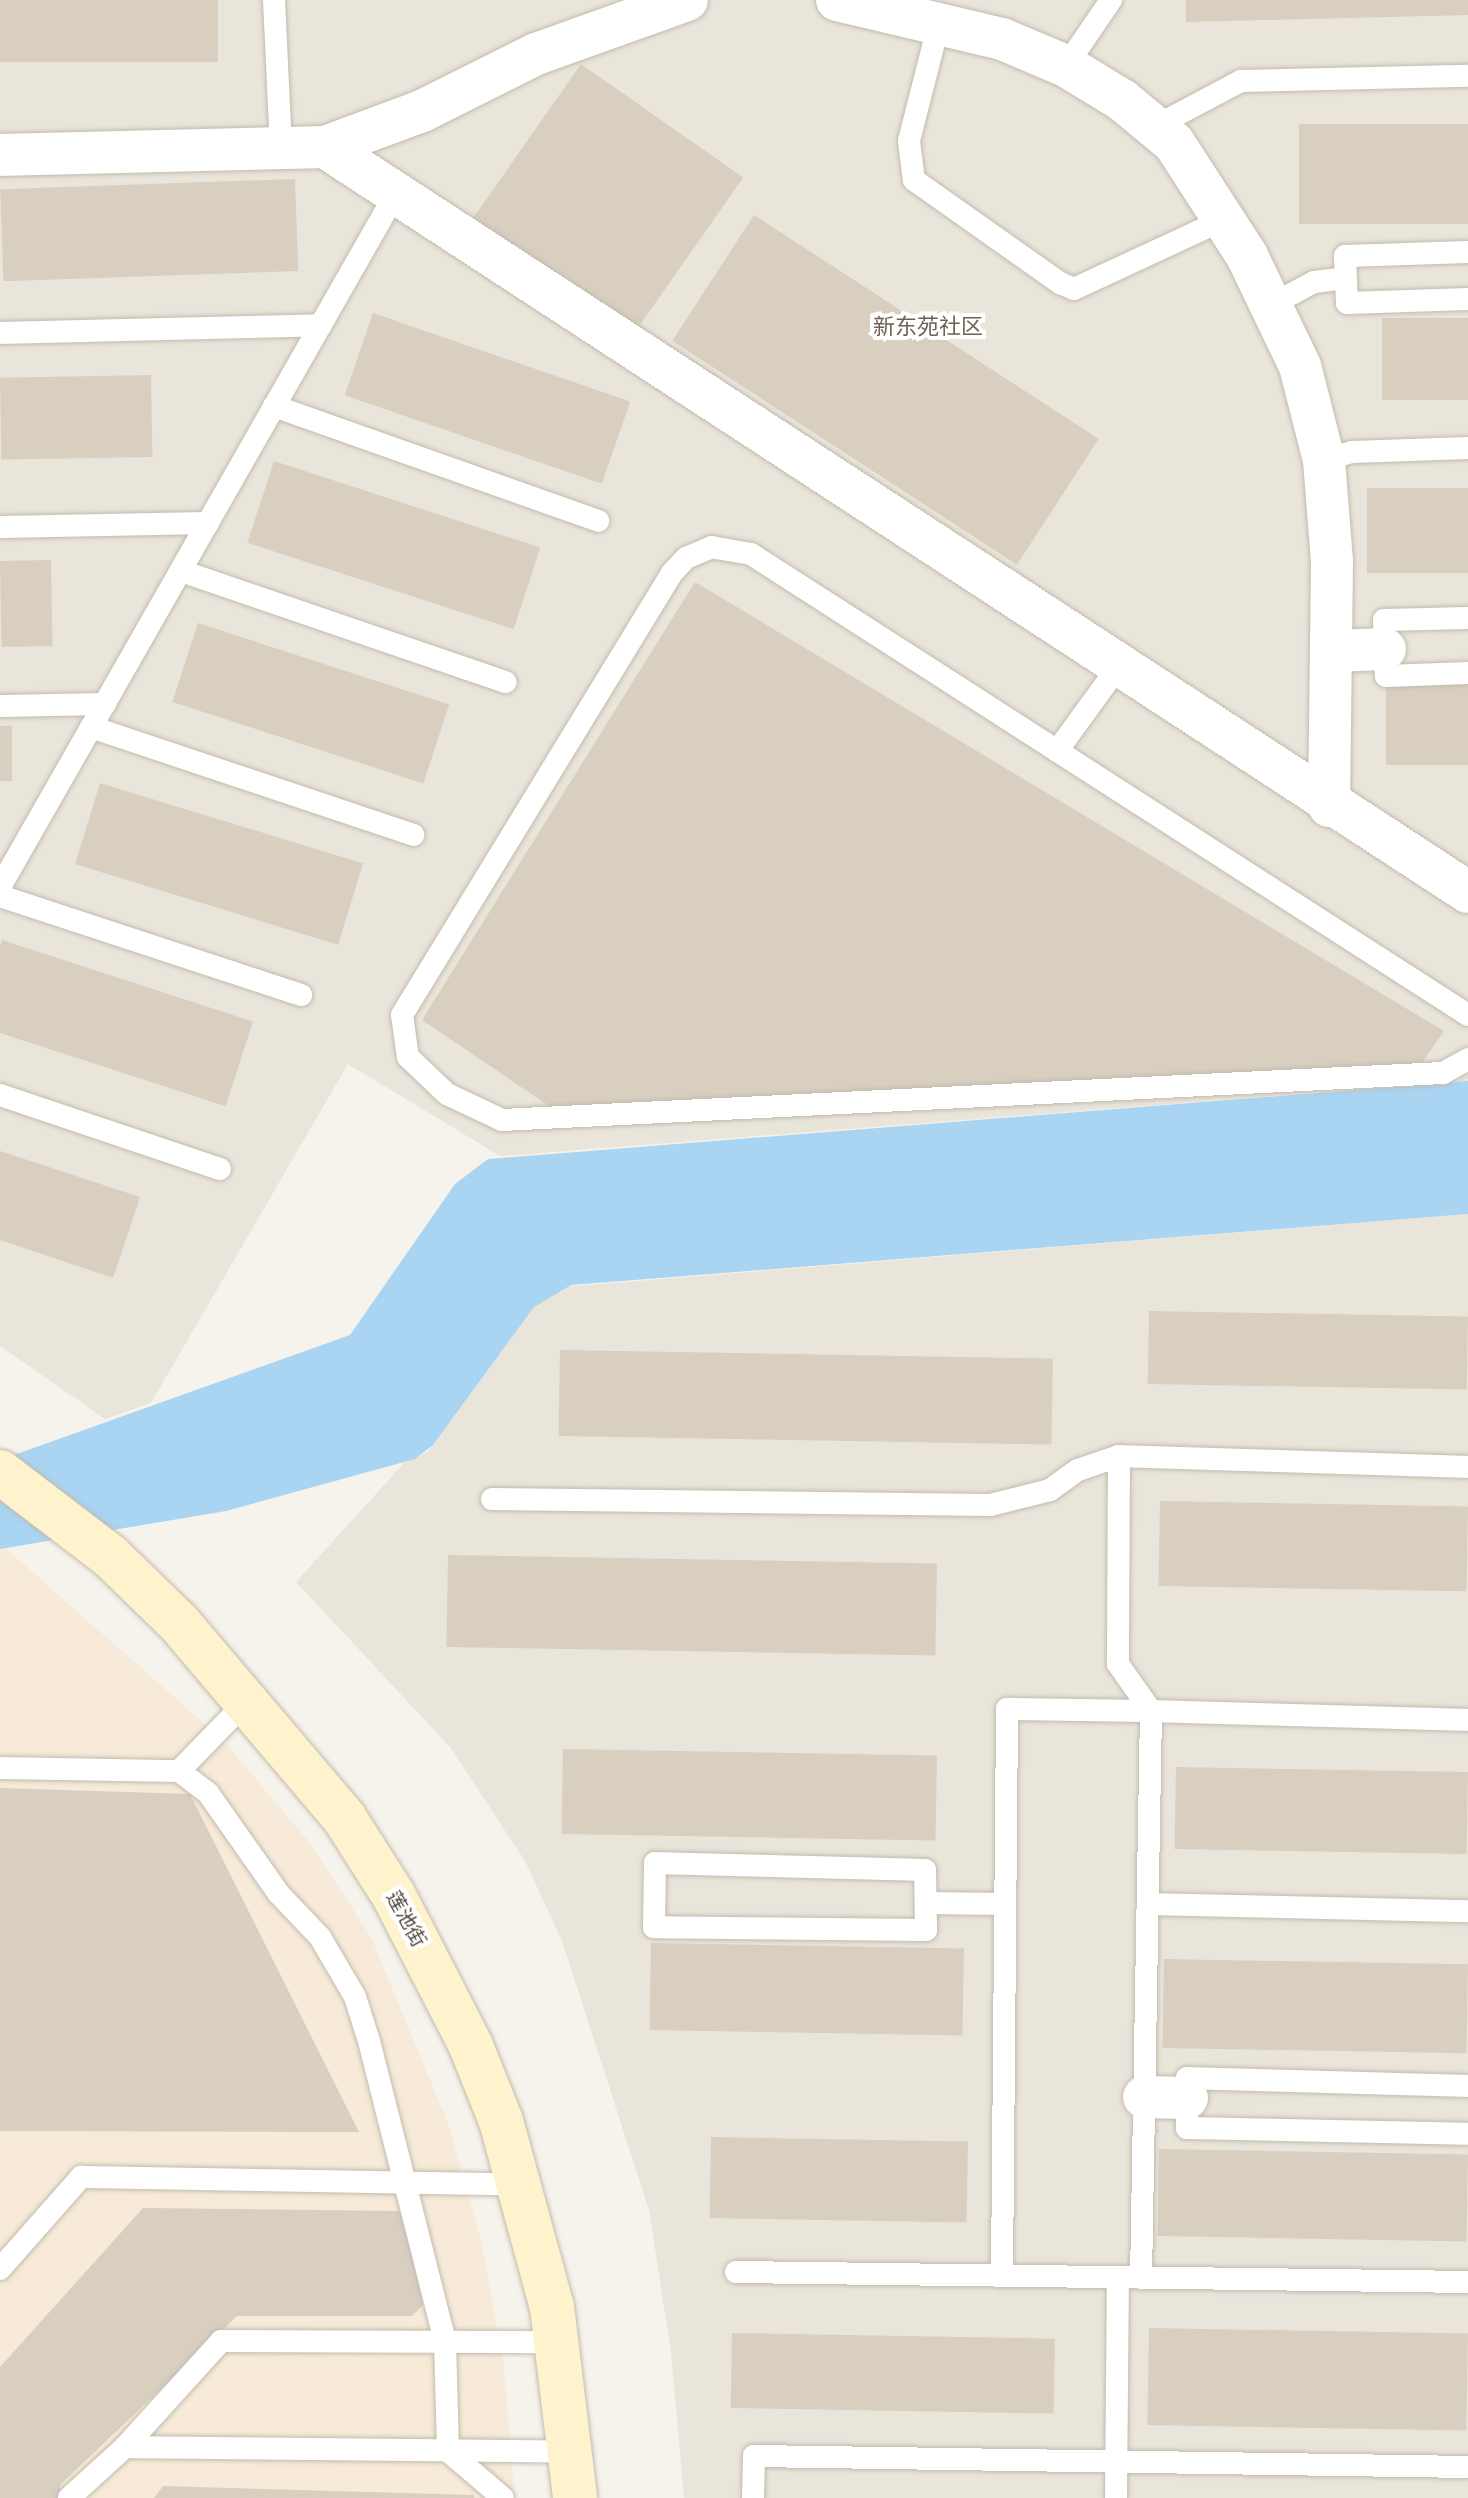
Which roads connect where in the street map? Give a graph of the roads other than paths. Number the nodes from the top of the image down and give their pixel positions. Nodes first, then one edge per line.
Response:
1 (274, 0) edge
2 (687, 0) edge
3 (837, 0) edge
4 (1111, 0) edge
5 (939, 23) junction
6 (1066, 66) junction
7 (1468, 76) edge
8 (1154, 127) junction
9 (325, 147) junction
10 (281, 148) junction
11 (0, 155) edge
12 (396, 193) junction
13 (1225, 219) junction
14 (1468, 252) edge
15 (1346, 278) junction
16 (1468, 299) edge
17 (1271, 305) junction
18 (321, 325) junction
19 (0, 333) edge
20 (274, 406) junction
21 (1468, 448) edge
22 (1324, 460) junction
23 (598, 521) dead end
24 (208, 523) junction
25 (0, 527) edge
26 (181, 571) junction
27 (1468, 618) edge
28 (1385, 649) junction
29 (1333, 651) junction
30 (1118, 667) junction
31 (1468, 673) edge
32 (506, 682) dead end
33 (105, 704) junction
34 (0, 706) edge
35 (91, 727) junction
36 (1057, 751) junction
37 (1329, 806) junction
38 (413, 835) dead end
39 (0, 887) edge
40 (1468, 892) edge
41 (0, 896) edge
42 (301, 995) dead end
43 (1468, 1015) edge
44 (1468, 1059) edge
45 (0, 1095) edge
46 (220, 1169) dead end
47 (1119, 1456) junction
48 (1468, 1467) edge
49 (0, 1472) edge
50 (492, 1499) dead end
51 (247, 1701) junction
52 (1151, 1711) junction
53 (1468, 1720) edge
54 (0, 1768) edge
55 (179, 1771) junction
56 (926, 1903) junction
57 (1005, 1904) junction
58 (1148, 1904) junction
59 (1468, 1911) edge
60 (1468, 2086) edge
61 (1144, 2097) junction
62 (1187, 2098) junction
63 (1468, 2134) edge
64 (405, 2183) junction
65 (519, 2185) junction
66 (0, 2269) edge
67 (736, 2272) dead end
68 (1002, 2276) junction
69 (1118, 2277) junction
70 (1141, 2278) junction
71 (1468, 2282) edge
72 (445, 2342) junction
73 (557, 2342) junction
74 (125, 2447) junction
75 (448, 2451) junction
76 (572, 2452) junction
77 (1116, 2462) junction
78 (1468, 2467) edge
79 (69, 2498) edge
80 (503, 2498) edge
81 (575, 2498) edge
82 (753, 2498) edge
83 (1116, 2498) edge

1 - 10 lane
2 - 9 street
3 - 5 street
4 - 6 lane
5 - 6 street
5 - 13 lane
6 - 8 street
7 - 8 lane
8 - 13 street
9 - 10 street
9 - 12 street
10 - 11 street
12 - 18 lane
12 - 30 street
13 - 17 street
14 - 15 lane
15 - 16 lane
15 - 17 lane
17 - 22 street
18 - 19 lane
18 - 20 lane
20 - 23 lane
20 - 24 lane
21 - 22 lane
22 - 29 street
24 - 25 lane
24 - 26 lane
26 - 32 lane
26 - 33 lane
27 - 28 lane
28 - 29 street
28 - 31 lane
29 - 37 street
30 - 36 lane
30 - 37 street
33 - 34 lane
33 - 35 lane
35 - 38 lane
35 - 39 lane
36 - 43 lane
36 - 44 lane
37 - 40 street
41 - 42 lane
45 - 46 lane
47 - 48 lane
47 - 50 lane
47 - 52 lane
49 - 51 main road, 莲池街
51 - 55 lane
51 - 65 main road, 莲池街
52 - 53 lane
52 - 57 lane
52 - 58 lane
54 - 55 lane
55 - 64 lane
56 - 56 lane
56 - 57 lane
57 - 68 lane
58 - 59 lane
58 - 61 lane
60 - 62 lane
61 - 62 street
61 - 70 lane
62 - 63 lane
64 - 65 lane
64 - 66 lane
64 - 72 lane
65 - 73 main road, 莲池街
67 - 68 lane
68 - 69 lane
69 - 70 lane
69 - 77 lane
70 - 71 lane
72 - 73 lane
72 - 74 lane
72 - 75 lane
73 - 76 main road, 莲池街
74 - 75 lane
74 - 79 lane
75 - 76 lane
75 - 80 lane
76 - 81 main road, 莲池街
77 - 78 lane
77 - 82 lane
77 - 83 lane

